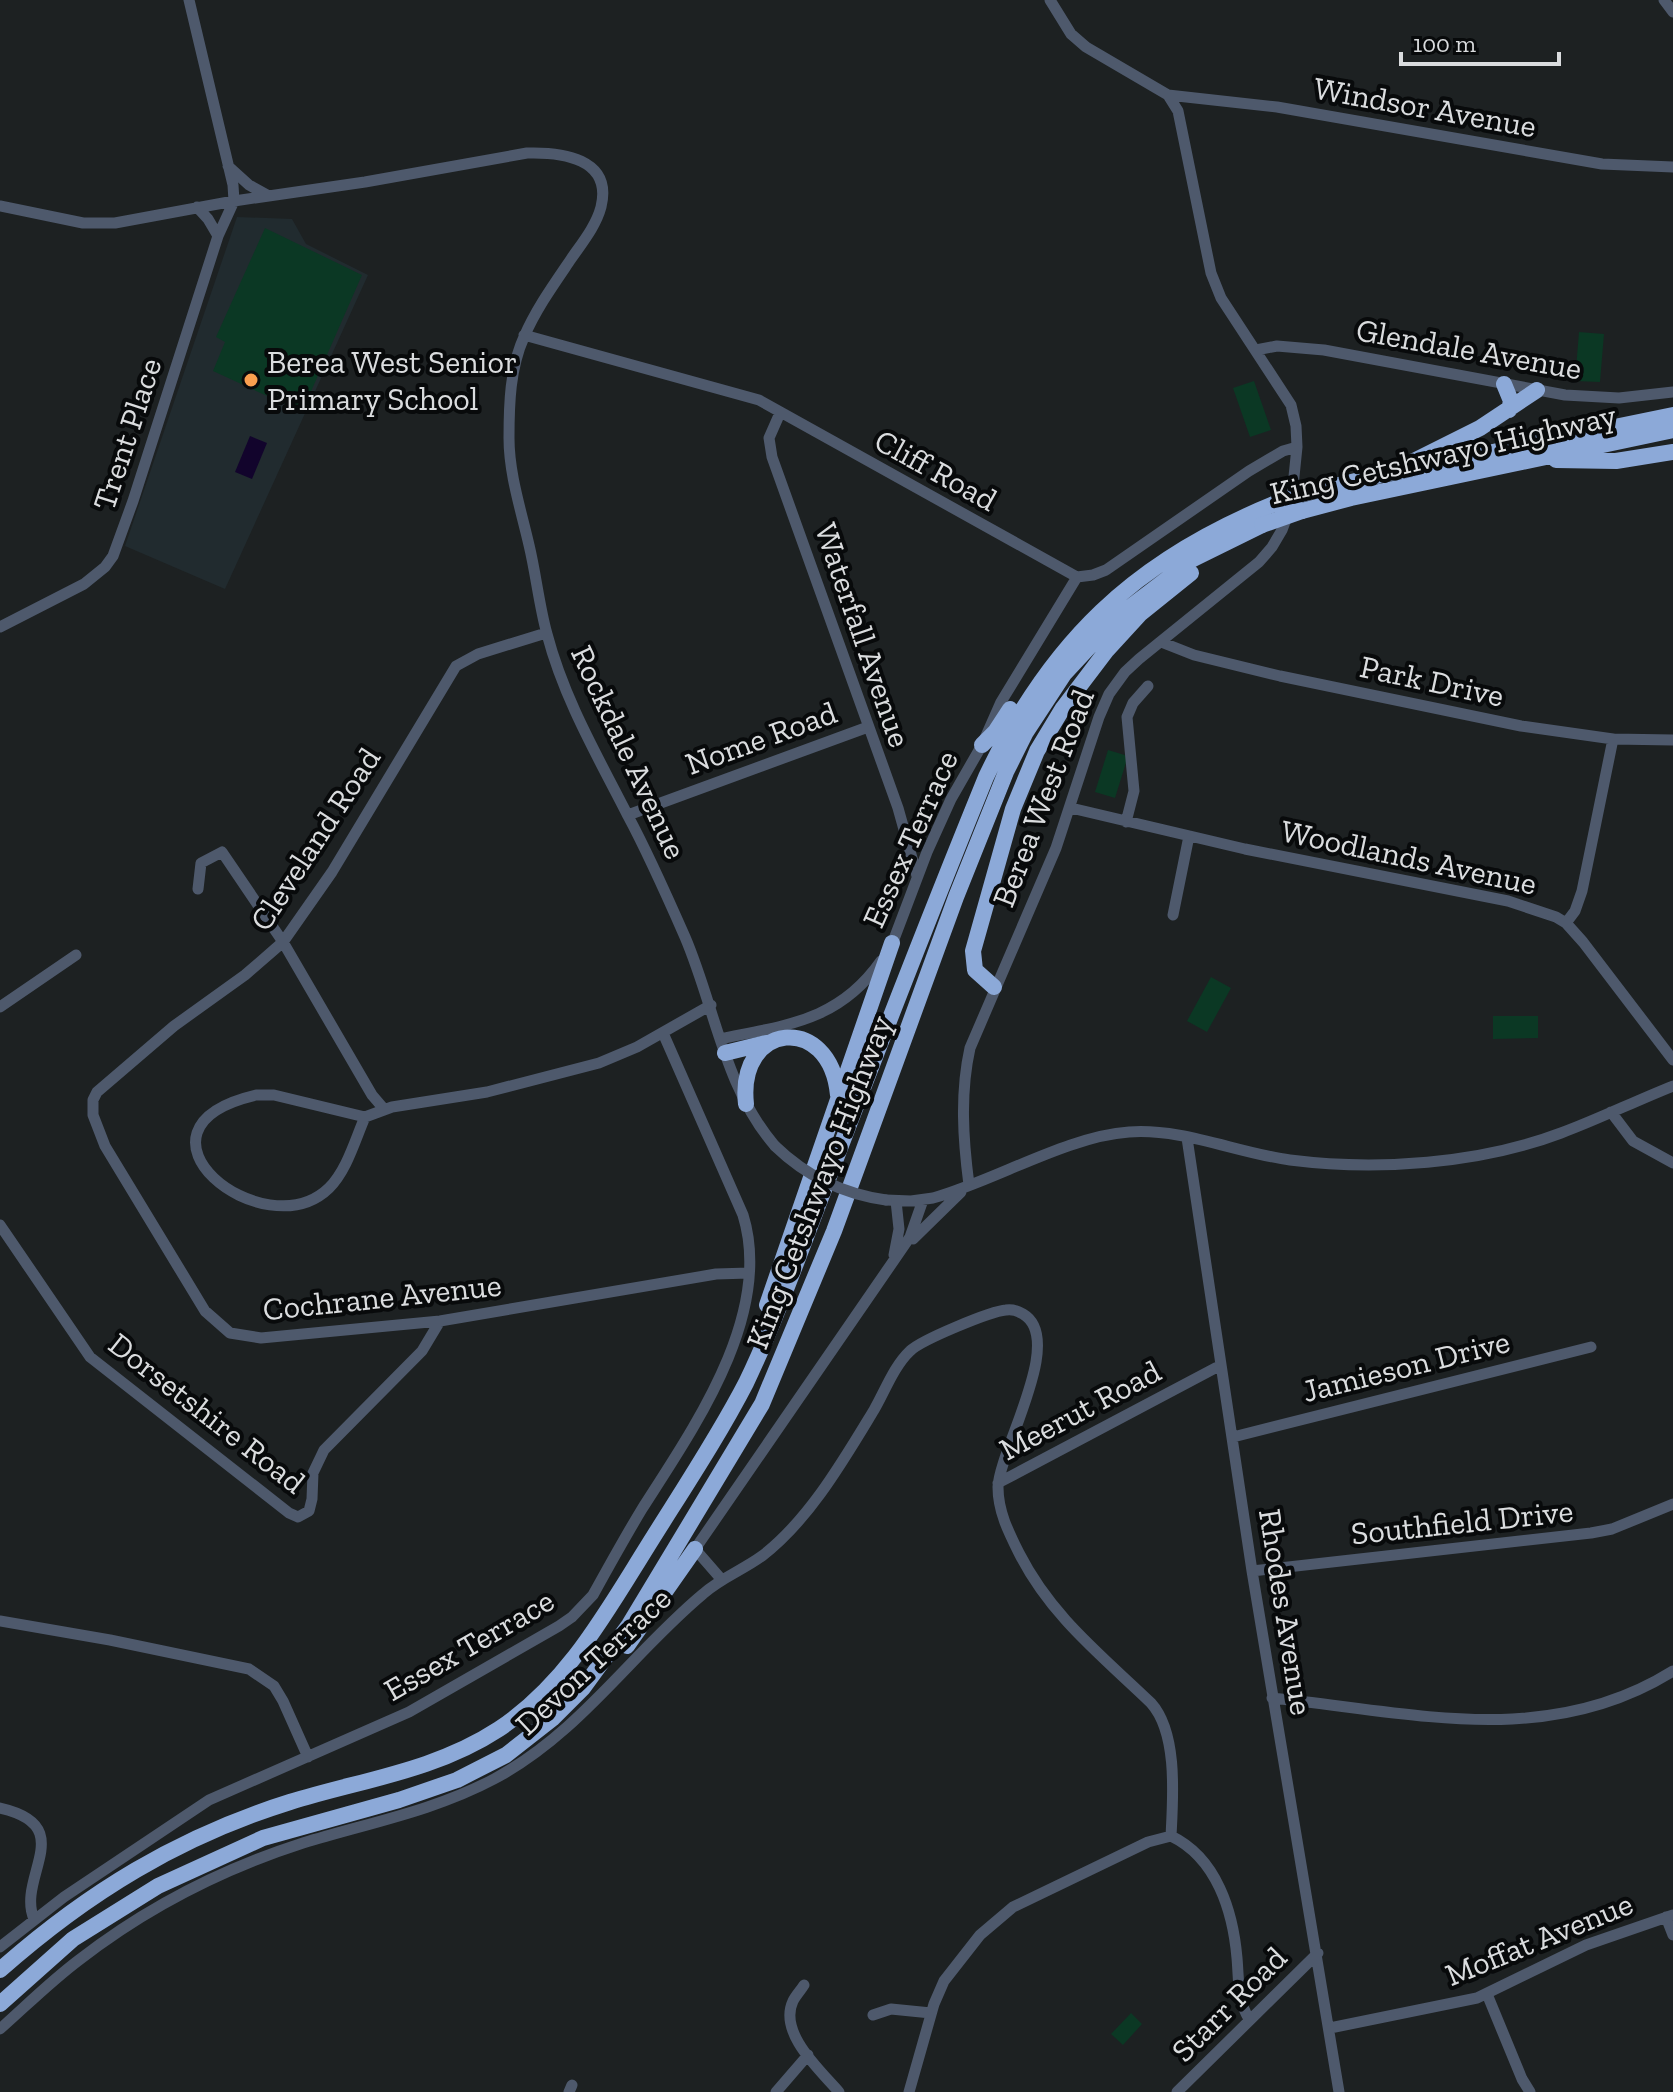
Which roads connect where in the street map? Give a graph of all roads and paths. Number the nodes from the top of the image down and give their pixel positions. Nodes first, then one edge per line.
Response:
1 (189, 0) edge
2 (1050, 0) edge
3 (1664, 0) edge
4 (1673, 12) edge
5 (1168, 95) junction
6 (228, 165) junction
7 (1673, 167) edge
8 (269, 196) junction
9 (234, 201) junction
10 (0, 206) edge
11 (197, 207) junction
12 (218, 236) junction
13 (524, 335) junction
14 (1256, 350) junction
15 (1504, 384) junction
16 (1537, 390) junction
17 (1673, 392) edge
18 (1509, 410) junction
19 (780, 413) junction
20 (1673, 415) edge
21 (1673, 430) edge
22 (1297, 447) junction
23 (1673, 452) edge
24 (1534, 458) junction
25 (1394, 472) junction
26 (1240, 535) junction
27 (1145, 574) junction
28 (1077, 577) junction
29 (1181, 626) junction
30 (0, 627) edge
31 (546, 633) junction
32 (1161, 642) junction
33 (1185, 651) junction
34 (1148, 686) dead end
35 (868, 727) junction
36 (1613, 739) junction
37 (1673, 740) edge
38 (982, 745) junction
39 (1071, 808) junction
40 (628, 815) junction
41 (1126, 822) junction
42 (1189, 836) junction
43 (917, 876) junction
44 (198, 889) dead end
45 (1173, 915) dead end
46 (1566, 923) junction
47 (283, 942) junction
48 (892, 943) junction
49 (76, 955) dead end
50 (994, 987) junction
51 (711, 1005) junction
52 (0, 1007) edge
53 (663, 1033) junction
54 (768, 1043) junction
55 (723, 1046) junction
56 (1673, 1060) edge
57 (1673, 1086) edge
58 (838, 1101) junction
59 (746, 1104) junction
60 (384, 1109) junction
61 (1611, 1112) junction
62 (93, 1115) joint
63 (365, 1117) junction
64 (1187, 1138) junction
65 (1673, 1163) edge
66 (969, 1185) junction
67 (891, 1200) junction
68 (923, 1200) junction
69 (0, 1225) edge
70 (892, 1264) junction
71 (749, 1273) junction
72 (440, 1321) junction
73 (1591, 1347) dead end
74 (1221, 1365) junction
75 (728, 1413) junction
76 (1233, 1437) junction
77 (998, 1483) junction
78 (1673, 1504) edge
79 (695, 1549) junction
80 (1252, 1571) junction
81 (722, 1580) junction
82 (0, 1621) edge
83 (1673, 1671) edge
84 (1272, 1698) junction
85 (514, 1749) junction
86 (308, 1757) junction
87 (0, 1808) edge
88 (1171, 1836) junction
89 (1670, 1916) edge
90 (34, 1919) junction
91 (1673, 1935) edge
92 (0, 1947) edge
93 (1318, 1953) junction
94 (0, 1970) edge
95 (804, 1985) dead end
96 (1487, 1994) junction
97 (0, 2004) edge
98 (931, 2013) junction
99 (873, 2015) dead end
100 (1249, 2019) junction
101 (1330, 2028) junction
102 (0, 2029) edge
103 (808, 2055) junction
104 (776, 2092) edge
105 (839, 2092) edge
106 (909, 2092) edge
107 (1177, 2092) edge
108 (1339, 2092) edge
109 (1530, 2092) edge

1 - 6 street
2 - 5 street
3 - 4 street
5 - 7 street, Windsor Avenue
5 - 14 street, Berea West Road
6 - 8 street
6 - 9 street
8 - 9 street, Rockdale Avenue
8 - 13 street, Rockdale Avenue
9 - 11 street, Rockdale Avenue
9 - 12 street, Trent Place
10 - 11 street, Rockdale Avenue
11 - 12 street
12 - 30 street, Trent Place
13 - 19 street, Cliff Road
13 - 31 street, Rockdale Avenue
14 - 15 street, Glendale Avenue
14 - 22 street, Berea West Road
15 - 16 street, Glendale Avenue
15 - 18 highway
16 - 17 street, Glendale Avenue
16 - 18 highway
18 - 25 highway
19 - 28 street, Cliff Road
19 - 35 street, Waterfall Avenue
20 - 25 highway, King Cetshwayo Highway
21 - 24 highway, King Cetshwayo Highway
22 - 28 street
22 - 29 street, Berea West Road
23 - 24 highway
24 - 26 highway, King Cetshwayo Highway, bridge
25 - 27 highway, King Cetshwayo Highway, bridge
26 - 50 highway
26 - 85 highway, King Cetshwayo Highway
27 - 38 highway
27 - 75 highway, King Cetshwayo Highway
28 - 38 street, Essex Terrace
29 - 32 street, Berea West Road
29 - 33 street
31 - 40 street, Rockdale Avenue
31 - 47 street, Cleveland Road
32 - 33 street, Park Drive
32 - 39 street, Berea West Road
33 - 36 street, Park Drive
34 - 41 street
35 - 40 street, Nome Road
35 - 43 street, Waterfall Avenue
36 - 37 street, Park Drive
36 - 46 street
38 - 43 street, Essex Terrace
39 - 41 street, Woodlands Avenue
39 - 50 street, Berea West Road
40 - 51 street, Rockdale Avenue
41 - 42 street, Woodlands Avenue
42 - 45 street
42 - 46 street, Woodlands Avenue
43 - 48 street, Essex Terrace
44 - 47 street
46 - 56 street, Woodlands Avenue
47 - 60 street
47 - 62 street, Cleveland Road
48 - 55 street, Essex Terrace
48 - 58 highway
49 - 52 street
50 - 66 street, Berea West Road
51 - 53 street
51 - 55 street, Rockdale Avenue
53 - 60 street
53 - 71 street, Essex Terrace
54 - 55 highway
54 - 58 highway
54 - 59 highway
55 - 59 street, Rockdale Avenue
57 - 61 street, Rockdale Avenue
58 - 75 highway
59 - 67 street, Rockdale Avenue, bridge
60 - 63 street
61 - 64 street, Rockdale Avenue
61 - 65 street
62 - 72 street, Cochrane Avenue
63 - 63 street
64 - 66 street, Rockdale Avenue
64 - 74 street, Rhodes Avenue
66 - 68 street, Rockdale Avenue
66 - 70 street
67 - 68 street, Rockdale Avenue
67 - 70 street
68 - 70 street
69 - 72 street, Dorsetshire Road
70 - 79 street
71 - 72 street, Cochrane Avenue
71 - 86 street, Essex Terrace
73 - 76 street, Jamieson Drive
74 - 76 street, Rhodes Avenue
74 - 77 street, Meerut Road
75 - 94 highway, King Cetshwayo Highway
76 - 80 street, Rhodes Avenue
77 - 81 street, Devon Terrace
77 - 88 street, Meerut Road
78 - 80 street, Southfield Drive
79 - 81 street
79 - 85 highway
80 - 84 street, Rhodes Avenue
81 - 102 street, Devon Terrace
82 - 86 street
83 - 84 street
84 - 93 street, Rhodes Avenue
85 - 97 highway, King Cetshwayo Highway
86 - 90 street, Essex Terrace
87 - 90 street
88 - 98 street
88 - 100 street
89 - 91 street
89 - 96 street, Moffat Avenue
90 - 92 street, Essex Terrace
93 - 100 street, Starr Road
93 - 101 street, Rhodes Avenue
95 - 103 street
96 - 101 street, Moffat Avenue
96 - 109 street
98 - 99 street
98 - 106 street
100 - 107 street, Starr Road
101 - 108 street, Rhodes Avenue
103 - 104 street
103 - 105 street

